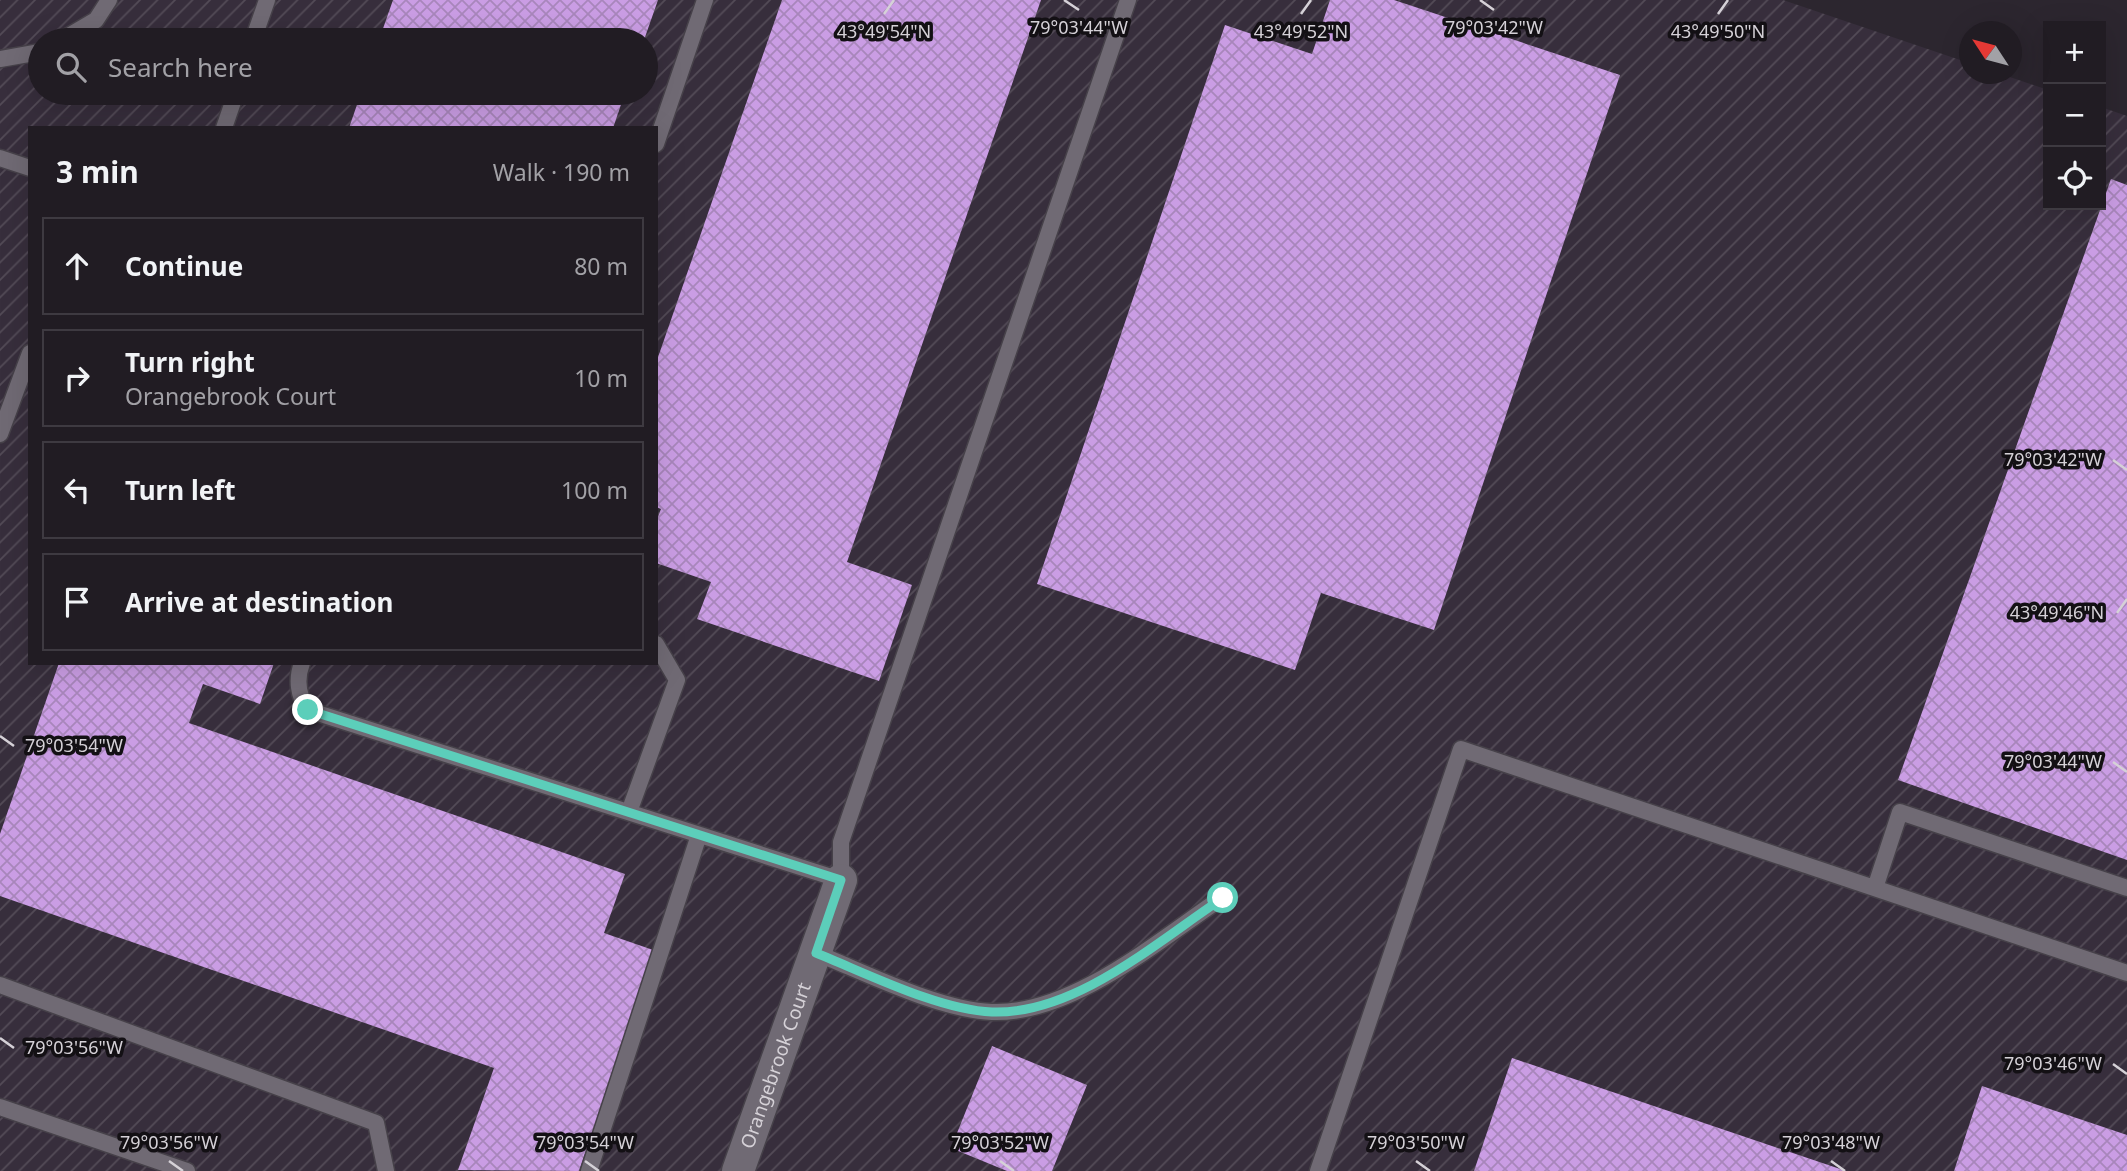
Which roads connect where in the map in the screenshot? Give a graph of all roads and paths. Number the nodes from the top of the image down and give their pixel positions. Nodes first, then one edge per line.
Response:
1 (109, 0) edge
2 (267, 0) edge
3 (705, 0) edge
4 (1128, 0) edge
5 (82, 28) edge
6 (258, 28) edge
7 (28, 54) edge
8 (0, 59) edge
9 (232, 105) edge
10 (225, 126) edge
11 (658, 138) edge
12 (0, 158) edge
13 (28, 168) edge
14 (28, 358) edge
15 (0, 434) edge
16 (658, 647) edge
17 (301, 665) edge
18 (629, 813) junction
19 (699, 835) junction
20 (841, 880) junction
21 (1875, 888) junction
22 (2127, 888) edge
23 (1223, 898) dead end
24 (816, 953) junction
25 (2127, 973) edge
26 (0, 985) edge
27 (0, 1107) edge
28 (187, 1171) edge
29 (386, 1171) edge
30 (589, 1171) edge
31 (738, 1171) edge
32 (1318, 1171) edge

1 - 5 lane
2 - 6 lane
3 - 11 lane
4 - 20 lane
7 - 8 lane
9 - 10 lane
12 - 13 lane
14 - 15 lane
16 - 18 lane
17 - 18 lane
18 - 19 lane
19 - 20 lane
19 - 30 lane
20 - 24 street, Orangebrook Court
21 - 22 lane
21 - 25 lane
21 - 32 lane
23 - 24 lane
24 - 31 street, Orangebrook Court
26 - 29 lane
27 - 28 lane

